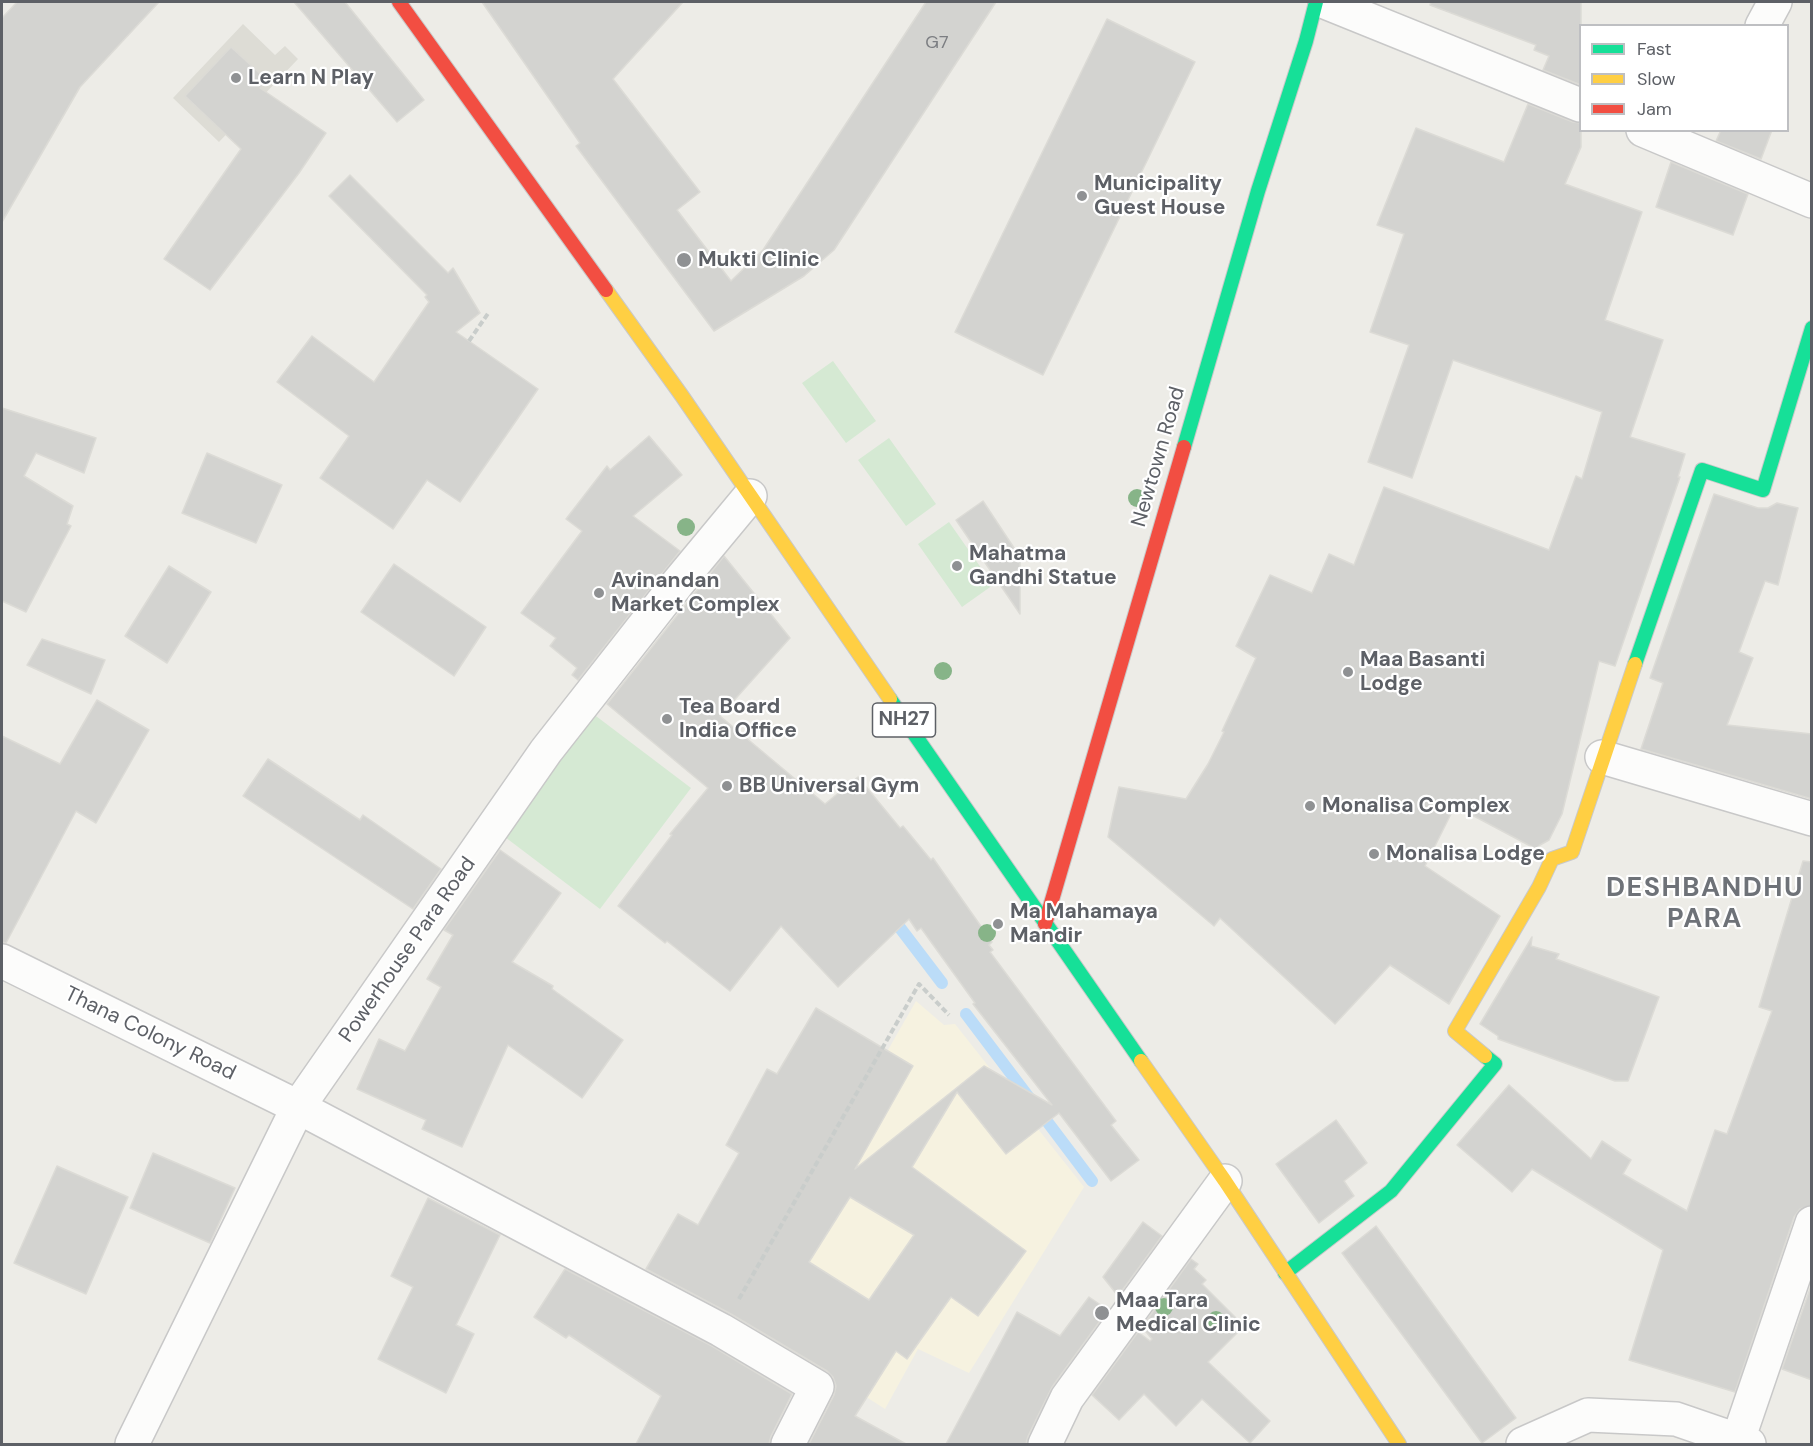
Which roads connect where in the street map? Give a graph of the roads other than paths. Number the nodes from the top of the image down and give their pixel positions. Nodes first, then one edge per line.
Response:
1 (399, 2) edge
2 (1316, 2) edge
3 (1325, 2) edge
4 (1775, 2) edge
5 (1763, 24) edge
6 (1579, 104) edge
7 (1654, 132) edge
8 (1701, 141) edge
9 (1812, 201) edge
10 (1812, 328) edge
11 (750, 496) junction
12 (1602, 757) junction
13 (1812, 819) edge
14 (1045, 924) junction
15 (2, 961) edge
16 (298, 1107) junction
17 (1225, 1181) junction
18 (1812, 1223) edge
19 (1285, 1273) junction
20 (1743, 1442) edge
21 (132, 1444) edge
22 (788, 1444) edge
23 (1045, 1444) edge
24 (1400, 1444) edge
25 (1523, 1444) edge

1 - 11 street, NH27
2 - 14 street, Newtown Road
3 - 6 street
4 - 5 street
7 - 8 street
8 - 9 street
10 - 12 street
11 - 14 street, NH27
11 - 16 street, Powerhouse Para Road
12 - 13 street
12 - 19 street
14 - 17 street, NH27
15 - 16 street, Thana Colony Road
16 - 21 street, Powerhouse Para Road
16 - 22 street, Thana Colony Road
17 - 19 street, NH27
17 - 23 street
18 - 20 street
19 - 24 street, NH27
20 - 25 street

